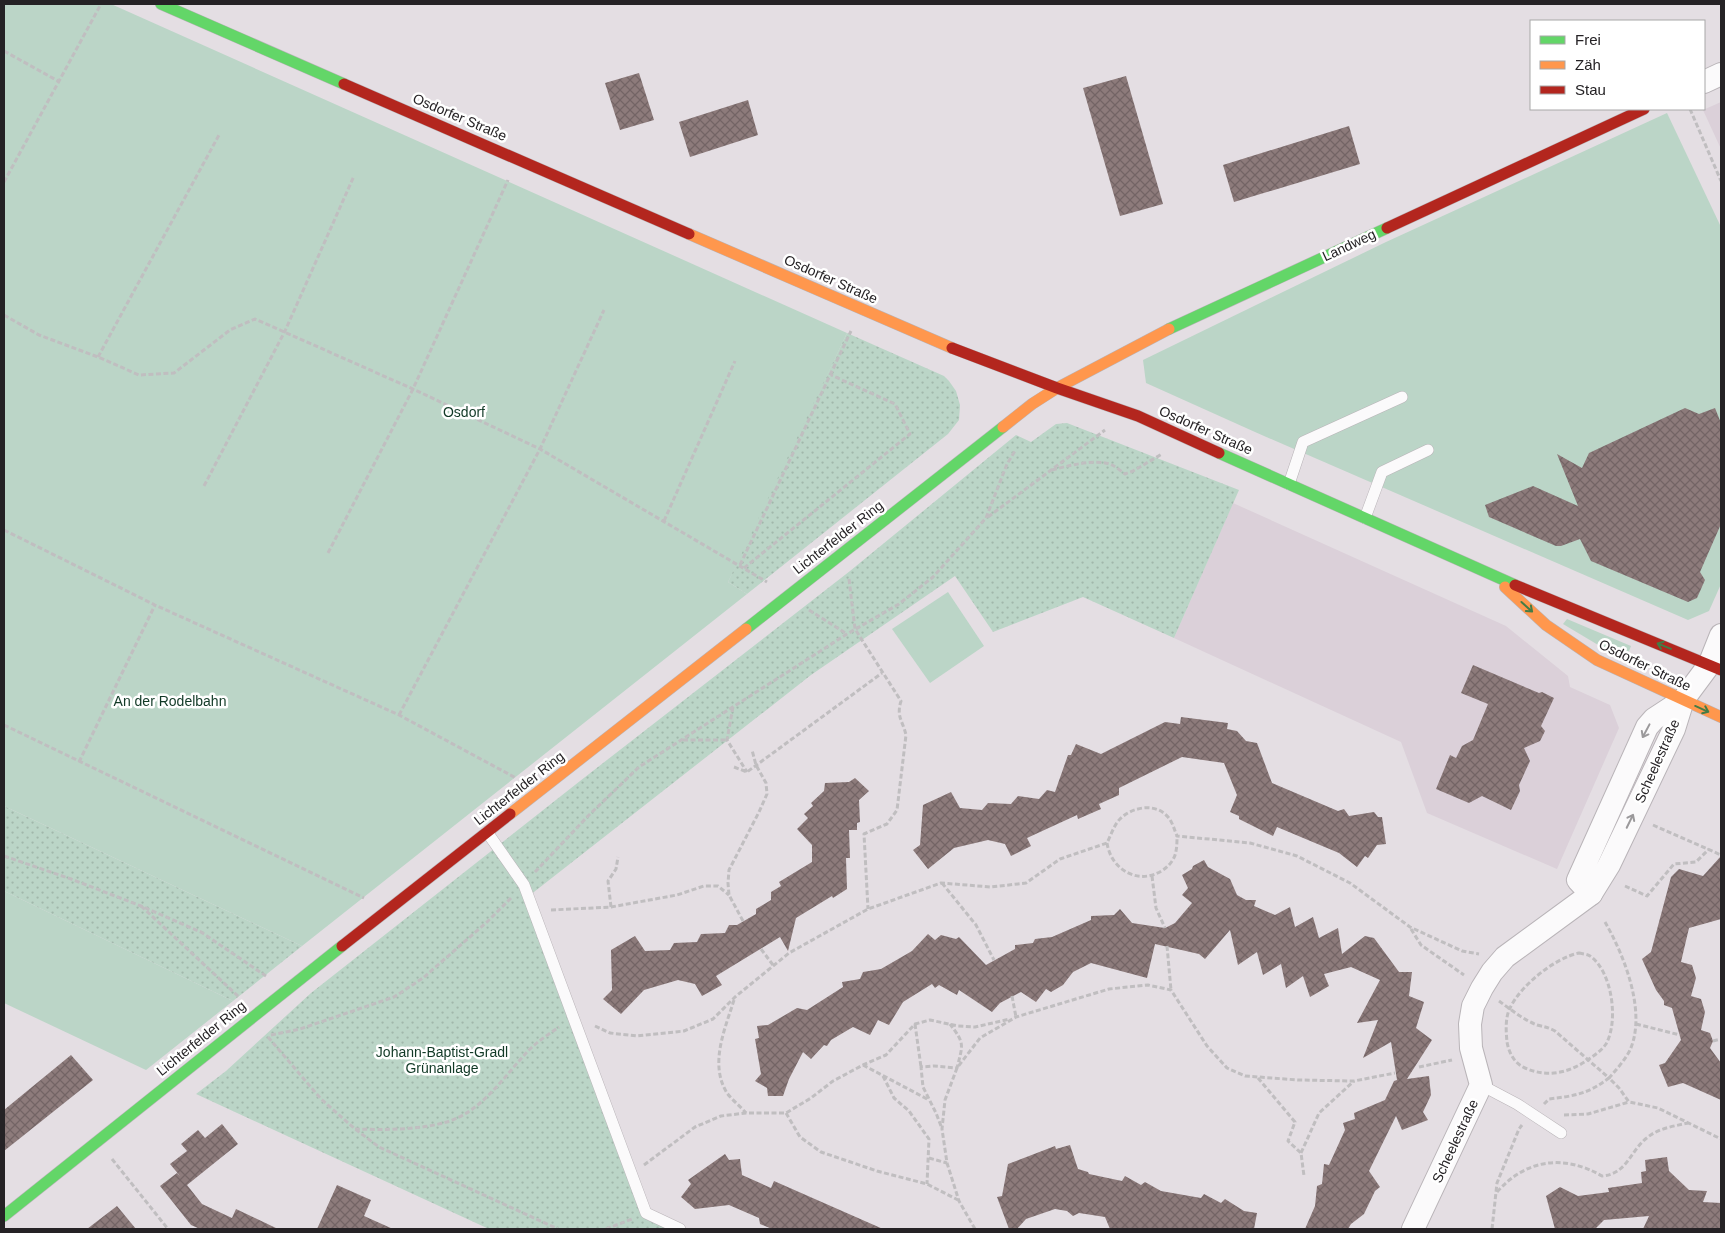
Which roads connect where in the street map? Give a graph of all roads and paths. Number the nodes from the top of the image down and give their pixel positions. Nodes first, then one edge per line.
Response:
1 (102, 4) edge
2 (161, 4) edge
3 (4, 51) edge
4 (1721, 74) edge
5 (58, 81) junction
6 (1705, 82) edge
7 (1642, 110) edge
8 (1690, 110) edge
9 (219, 135) dead end
10 (354, 176) dead end
11 (509, 178) dead end
12 (1721, 181) edge
13 (4, 182) edge
14 (604, 310) dead end
15 (4, 315) edge
16 (285, 331) junction
17 (851, 331) dead end
18 (98, 357) junction
19 (735, 361) dead end
20 (831, 375) junction
21 (1058, 388) junction
22 (413, 389) junction
23 (1402, 397) dead end
24 (1110, 427) dead end
25 (1017, 448) dead end
26 (540, 449) junction
27 (1428, 450) dead end
28 (1166, 451) dead end
29 (1049, 471) junction
30 (1289, 484) junction
31 (204, 486) dead end
32 (986, 518) junction
33 (1364, 518) junction
34 (664, 521) junction
35 (4, 530) edge
36 (328, 553) dead end
37 (742, 566) junction
38 (848, 574) dead end
39 (1491, 575) junction
40 (762, 579) dead end
41 (155, 604) junction
42 (805, 608) dead end
43 (855, 629) junction
44 (847, 634) junction
45 (1721, 635) edge
46 (874, 659) junction
47 (869, 662) dead end
48 (1715, 668) edge
49 (882, 673) junction
50 (1683, 700) junction
51 (733, 706) junction
52 (398, 715) junction
53 (1721, 718) edge
54 (4, 725) edge
55 (680, 740) junction
56 (727, 740) junction
57 (752, 750) dead end
58 (79, 762) junction
59 (756, 765) junction
60 (734, 767) dead end
61 (747, 772) junction
62 (521, 780) dead end
63 (1650, 824) dead end
64 (487, 832) junction
65 (1177, 836) junction
66 (1107, 843) junction
67 (1708, 849) junction
68 (1721, 854) edge
69 (4, 856) edge
70 (618, 857) dead end
71 (1152, 876) junction
72 (941, 883) junction
73 (524, 885) junction
74 (1625, 886) dead end
75 (729, 895) junction
76 (369, 901) dead end
77 (141, 906) junction
78 (611, 907) junction
79 (868, 908) junction
80 (533, 910) junction
81 (743, 921) dead end
82 (1605, 922) dead end
83 (1410, 927) junction
84 (1165, 928) dead end
85 (1167, 946) dead end
86 (761, 949) dead end
87 (1504, 957) junction
88 (994, 960) dead end
89 (773, 965) junction
90 (270, 979) dead end
91 (1482, 988) junction
92 (1171, 990) junction
93 (1012, 996) dead end
94 (239, 997) dead end
95 (735, 997) junction
96 (1509, 1009) junction
97 (573, 1016) junction
98 (1016, 1017) junction
99 (914, 1024) junction
100 (950, 1024) junction
101 (1636, 1024) junction
102 (1680, 1035) dead end
103 (1721, 1039) edge
104 (1713, 1041) dead end
105 (1472, 1055) junction
106 (1587, 1060) junction
107 (863, 1064) junction
108 (920, 1067) junction
109 (1419, 1067) dead end
110 (957, 1068) junction
111 (1395, 1073) dead end
112 (883, 1076) junction
113 (1257, 1077) junction
114 (1609, 1078) junction
115 (1354, 1081) junction
116 (1481, 1085) junction
117 (929, 1101) junction
118 (1629, 1102) junction
119 (1549, 1110) dead end
120 (1556, 1112) dead end
121 (746, 1113) junction
122 (786, 1114) junction
123 (1532, 1114) junction
124 (1689, 1123) junction
125 (355, 1129) junction
126 (942, 1129) junction
127 (1561, 1133) dead end
128 (1721, 1139) edge
129 (1301, 1153) junction
130 (112, 1158) dead end
131 (929, 1158) junction
132 (947, 1163) junction
133 (632, 1175) junction
134 (1304, 1176) dead end
135 (927, 1184) junction
136 (1496, 1193) junction
137 (960, 1201) junction
138 (646, 1213) junction
139 (4, 1216) edge
140 (168, 1229) edge
141 (558, 1229) edge
142 (606, 1229) edge
143 (680, 1229) edge
144 (975, 1229) edge
145 (1413, 1229) edge
146 (1492, 1229) edge

1 - 5 path
2 - 21 street, Osdorfer Straße
3 - 5 path
4 - 6 street
5 - 13 path
7 - 21 street, Landweg
8 - 12 path
9 - 18 path
10 - 16 path
11 - 22 path
14 - 26 path
15 - 18 path
16 - 18 path
16 - 22 path
16 - 31 path
17 - 20 path
19 - 34 path
20 - 37 path
20 - 37 path
21 - 30 street, Osdorfer Straße
21 - 64 street, Lichterfelder Ring
22 - 26 path
22 - 36 path
23 - 30 lane
24 - 29 path
25 - 32 path
26 - 34 path
26 - 52 path
27 - 33 lane
28 - 29 path
29 - 32 path
30 - 33 street, Osdorfer Straße
32 - 43 path
33 - 39 street, Osdorfer Straße
34 - 37 path
35 - 41 path
37 - 40 path
38 - 43 path
48 -> 39 street, Osdorfer Straße
39 -> 50 street, Osdorfer Straße
41 - 52 path
41 - 58 path
42 - 44 path
43 - 44 path
43 - 46 path
44 - 51 path
45 - 48 street, Scheelestraße
46 - 47 path
46 - 49 path
48 - 50 street, Scheelestraße
49 - 59 path
49 - 79 path
50 -> 53 street, Osdorfer Straße
50 - 87 street, Scheelestraße
51 - 55 path
51 - 56 path
52 - 62 path
54 - 58 path
55 - 56 path
55 - 73 path
56 - 61 path
57 - 59 path
58 - 76 path
59 - 61 path
59 - 75 path
60 - 61 path
63 - 67 path
64 - 73 lane
64 - 139 street, Lichterfelder Ring
65 - 66 path
65 - 71 path
65 - 83 path
66 - 71 path
66 - 72 path
67 - 68 path
67 - 74 path
69 - 77 path
70 - 78 path
71 - 84 path
72 - 79 path
72 - 88 path
73 - 80 lane
73 - 125 path
75 - 78 path
75 - 81 path
77 - 90 path
77 - 94 path
78 - 80 path
79 - 89 path
80 - 97 lane
82 - 101 path
83 - 87 path
83 - 91 path
85 - 92 path
86 - 89 path
87 - 91 street, Scheelestraße
89 - 95 path
91 - 96 path
91 - 105 street, Scheelestraße
92 - 98 path
92 - 113 path
93 - 98 path
95 - 97 path
95 - 121 path
96 - 106 path
96 - 106 path
96 - 106 path
97 - 125 path
97 - 133 lane
98 - 100 path
98 - 110 path
99 - 100 path
99 - 107 path
99 - 108 path
100 - 110 path
101 - 102 path
101 - 114 path
103 - 104 path
105 - 109 path
105 - 116 street, Scheelestraße
106 - 114 path
107 - 112 path
107 - 122 path
108 - 110 path
108 - 117 path
110 - 126 path
111 - 115 path
112 - 117 path
112 - 131 path
113 - 115 path
113 - 129 path
114 - 118 path
114 - 119 path
115 - 129 path
116 - 123 lane
116 - 145 street, Scheelestraße
117 - 126 path
118 - 120 path
118 - 124 path
121 - 122 path
121 - 133 path
122 - 135 path
123 - 127 lane
123 - 136 path
124 - 128 path
124 - 136 path
125 - 141 path
126 - 132 path
129 - 134 path
130 - 140 path
131 - 132 path
131 - 135 path
132 - 137 path
133 - 138 lane
135 - 137 path
136 - 146 path
137 - 144 path
138 - 142 path
138 - 143 lane

